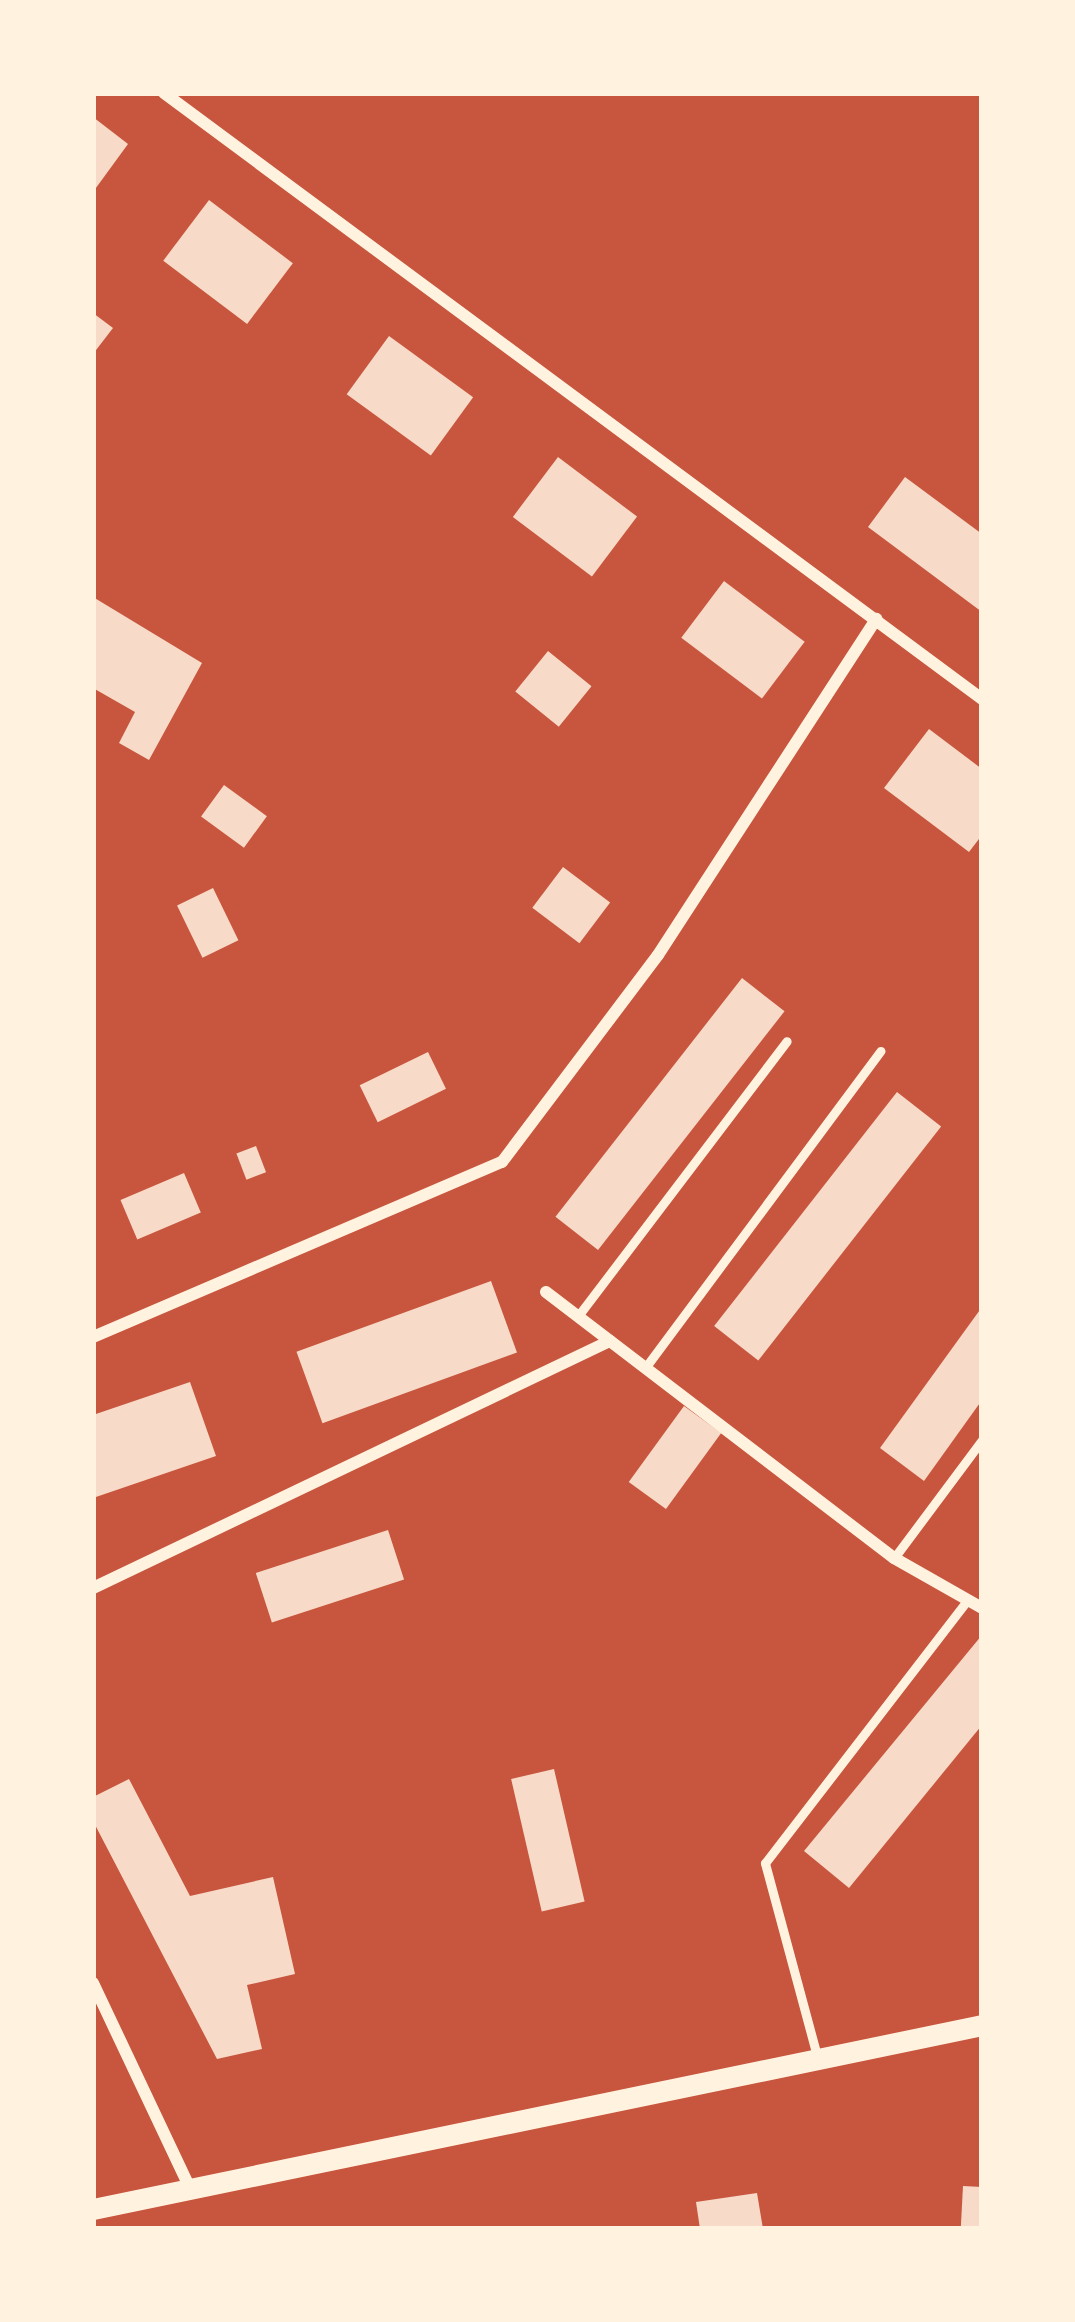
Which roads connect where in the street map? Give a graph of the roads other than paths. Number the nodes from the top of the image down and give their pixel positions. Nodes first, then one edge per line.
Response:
1 (164, 93) edge
2 (876, 619) junction
3 (982, 699) edge
4 (787, 1040) dead end
5 (880, 1052) dead end
6 (546, 1292) dead end
7 (578, 1316) junction
8 (93, 1337) edge
9 (610, 1341) junction
10 (645, 1368) junction
11 (982, 1440) edge
12 (894, 1558) junction
13 (93, 1588) edge
14 (965, 1602) junction
15 (982, 1608) edge
16 (93, 1983) edge
17 (982, 2025) edge
18 (818, 2059) junction
19 (190, 2188) junction
20 (93, 2209) edge

1 - 2 street
2 - 3 street
2 - 8 street
4 - 7 lane
5 - 10 lane
6 - 7 street
7 - 9 street
9 - 10 street
9 - 13 street
10 - 12 street
11 - 12 lane
12 - 14 street
14 - 15 street
14 - 18 lane
16 - 19 street
17 - 18 street
18 - 19 street
19 - 20 street

